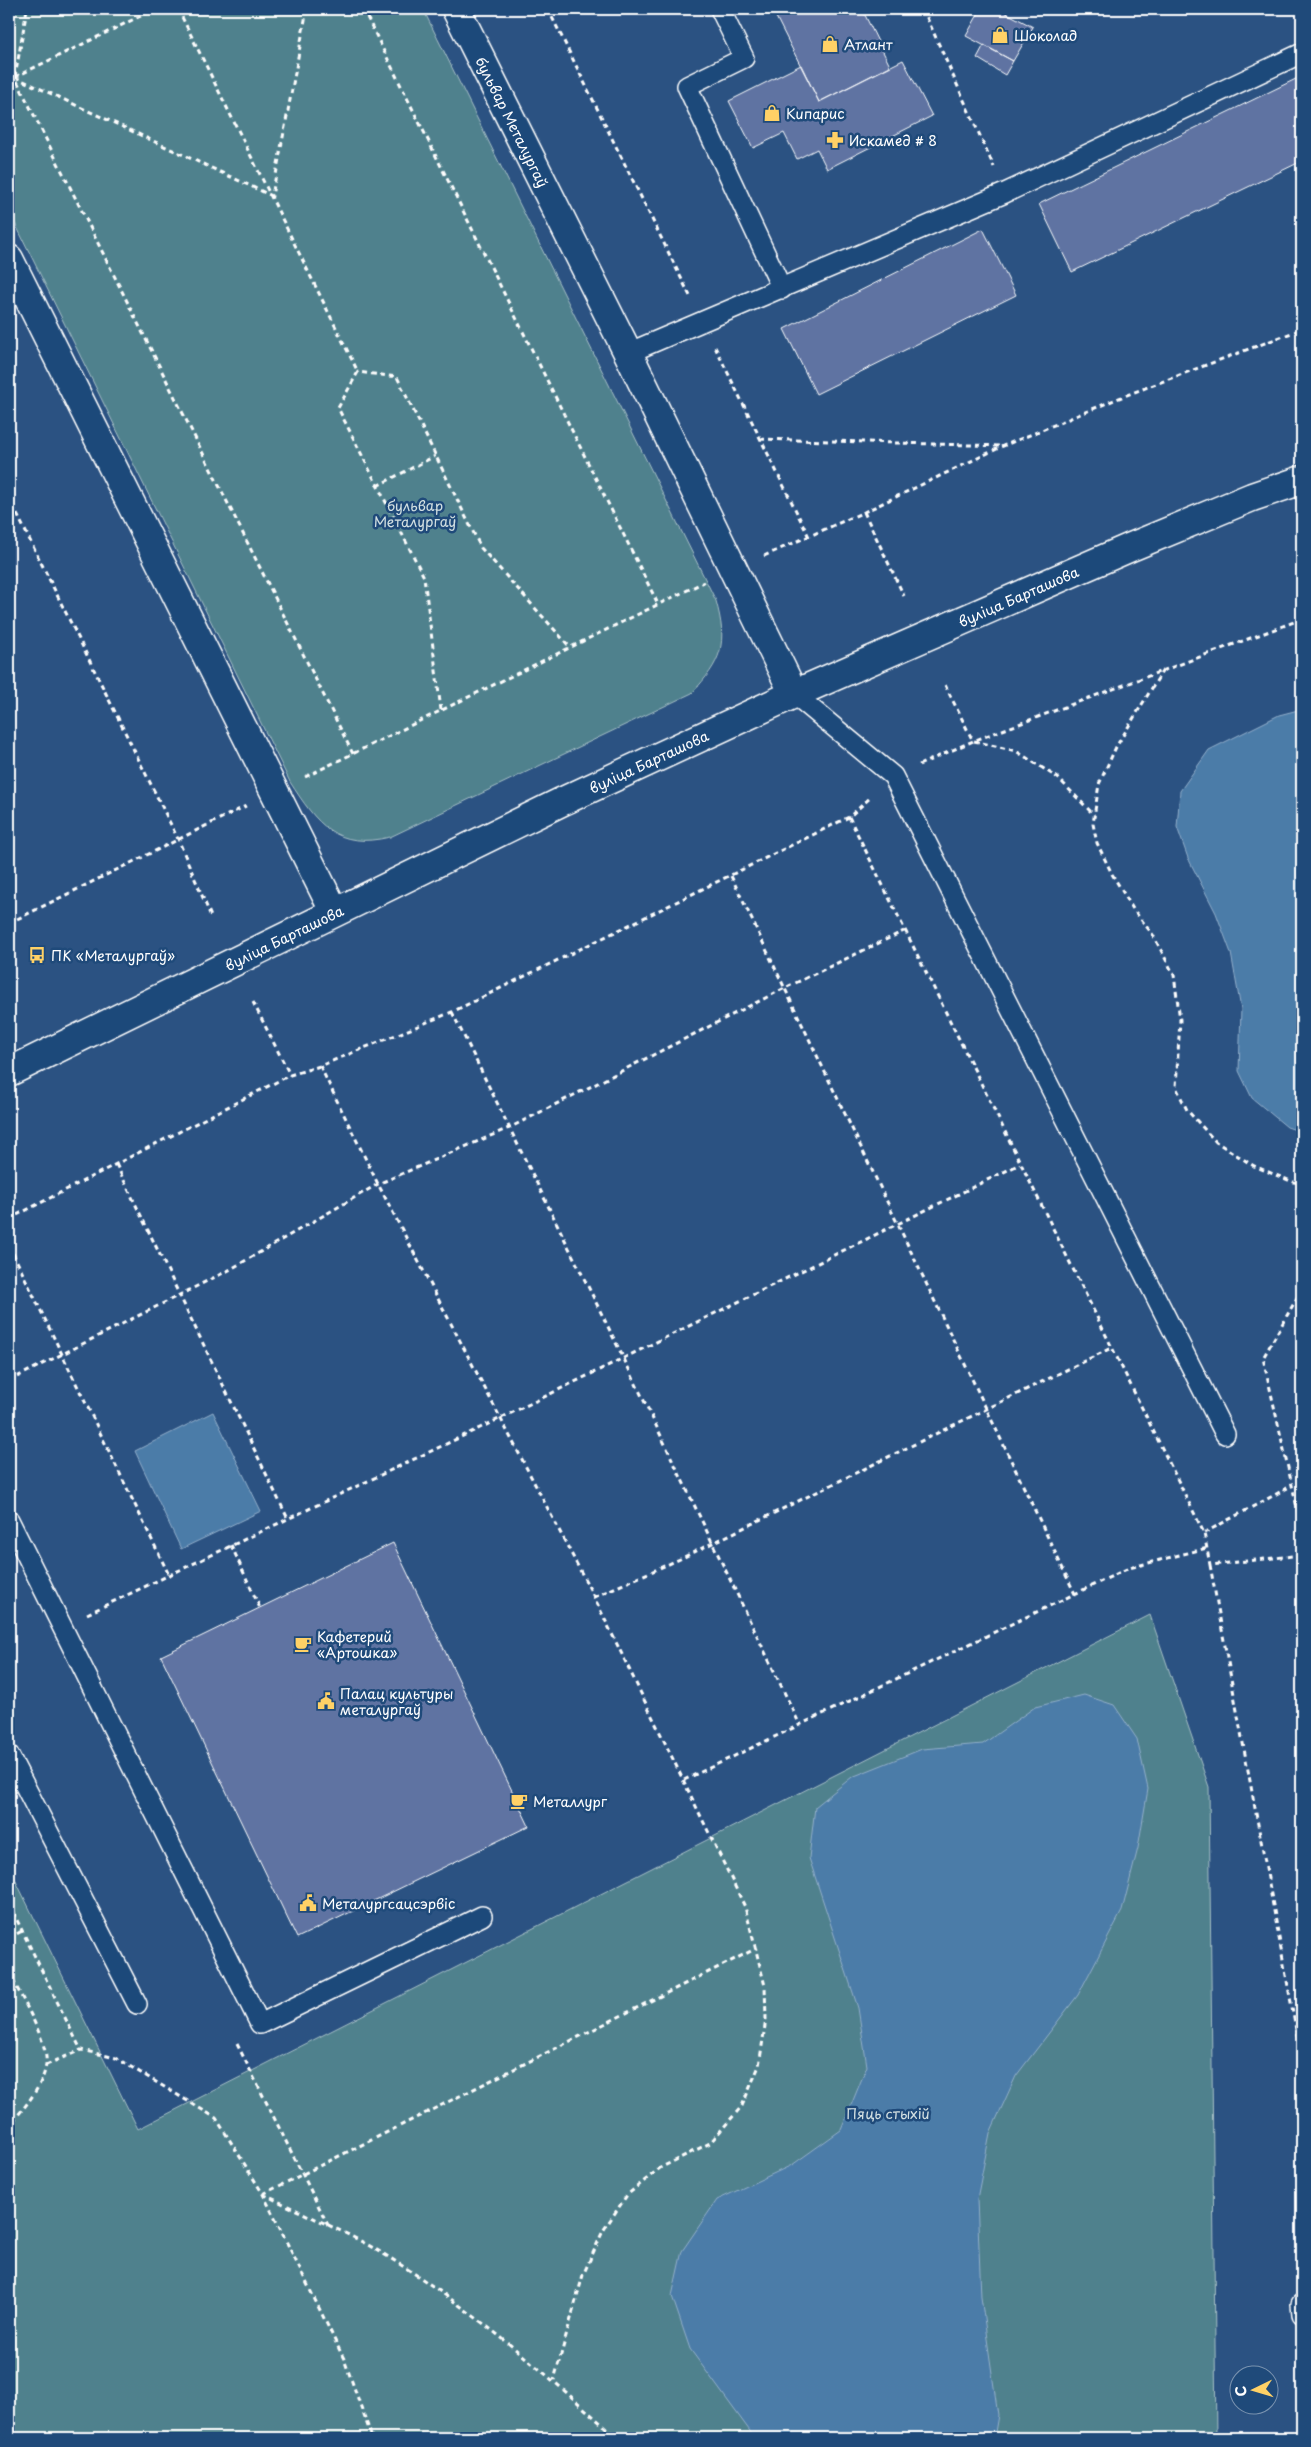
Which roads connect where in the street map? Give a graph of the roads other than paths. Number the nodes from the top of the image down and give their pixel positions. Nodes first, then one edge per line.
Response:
1 (456, 9) edge
2 (720, 9) edge
3 (1302, 53) edge
4 (9, 259) edge
5 (782, 289) junction
6 (628, 353) junction
7 (1302, 480) edge
8 (794, 694) junction
9 (334, 911) junction
10 (9, 1072) edge
11 (1225, 1434) dead end
12 (9, 1520) edge
13 (9, 1755) edge
14 (482, 1916) dead end
15 (137, 2004) dead end

1 - 6 main road, бульвар Металургаў
2 - 5 lane
3 - 5 lane
4 - 9 main road
5 - 6 lane
6 - 8 main road, бульвар Металургаў
7 - 8 main road, вуліца Барташова
8 - 9 main road, вуліца Барташова
8 - 11 lane
9 - 10 main road, вуліца Барташова
12 - 14 lane
13 - 15 lane

